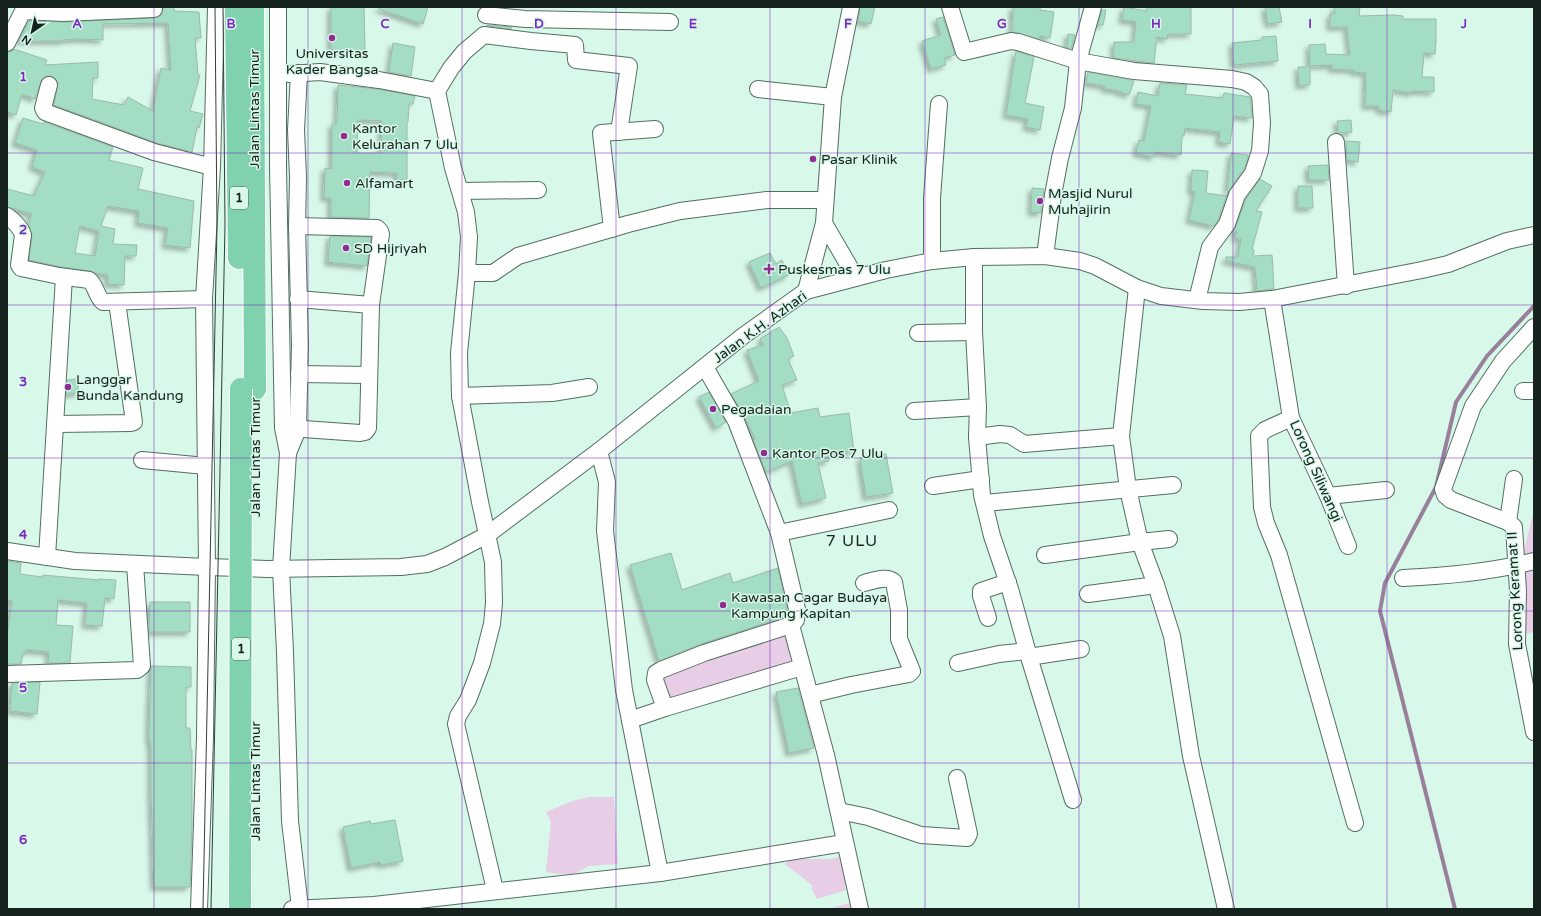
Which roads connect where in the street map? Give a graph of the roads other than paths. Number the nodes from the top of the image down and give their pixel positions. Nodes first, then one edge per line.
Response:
1 (216, 7) edge
2 (278, 7) edge
3 (851, 7) edge
4 (950, 7) edge
5 (1093, 7) edge
6 (25, 9) edge
7 (154, 9) dead end
8 (251, 10) edge
9 (487, 11) edge
10 (670, 22) dead end
11 (484, 35) junction
12 (7, 43) edge
13 (1078, 61) junction
14 (299, 73) junction
15 (278, 74) junction
16 (49, 85) dead end
17 (758, 89) dead end
18 (428, 90) junction
19 (833, 97) junction
20 (939, 104) dead end
21 (655, 129) dead end
22 (619, 132) junction
23 (1336, 142) dead end
24 (212, 167) junction
25 (538, 190) dead end
26 (461, 191) junction
27 (825, 200) junction
28 (7, 216) edge
29 (824, 223) junction
30 (296, 226) junction
31 (612, 229) junction
32 (1534, 235) edge
33 (1045, 256) junction
34 (974, 257) junction
35 (932, 261) junction
36 (467, 273) junction
37 (64, 277) junction
38 (856, 278) junction
39 (1346, 286) junction
40 (806, 291) junction
41 (1149, 292) junction
42 (204, 298) junction
43 (298, 299) junction
44 (1272, 299) junction
45 (1197, 300) junction
46 (117, 302) junction
47 (371, 305) junction
48 (1534, 327) edge
49 (974, 332) junction
50 (918, 333) dead end
51 (705, 367) junction
52 (299, 374) junction
53 (369, 375) junction
54 (589, 386) dead end
55 (248, 389) junction
56 (460, 396) junction
57 (978, 407) junction
58 (914, 411) dead end
59 (1291, 418) junction
60 (55, 424) junction
61 (291, 428) junction
62 (1121, 436) junction
63 (977, 437) junction
64 (599, 451) junction
65 (142, 460) dead end
66 (206, 466) junction
67 (981, 479) junction
68 (1514, 479) dead end
69 (1174, 485) dead end
70 (933, 486) dead end
71 (1128, 489) junction
72 (1386, 490) dead end
73 (1328, 496) junction
74 (985, 503) junction
75 (889, 510) dead end
76 (1508, 522) junction
77 (778, 533) junction
78 (487, 535) junction
79 (1169, 539) dead end
80 (1140, 542) junction
81 (1348, 546) dead end
82 (7, 551) edge
83 (1045, 555) dead end
84 (47, 557) junction
85 (1534, 561) edge
86 (135, 564) junction
87 (1516, 566) junction
88 (207, 567) junction
89 (281, 568) junction
90 (1403, 578) dead end
91 (1008, 582) junction
92 (864, 583) dead end
93 (1156, 585) junction
94 (1088, 594) dead end
95 (988, 618) dead end
96 (791, 625) junction
97 (1080, 648) dead end
98 (1028, 654) junction
99 (958, 663) dead end
100 (802, 667) junction
101 (7, 674) edge
102 (810, 693) junction
103 (665, 708) junction
104 (630, 720) junction
105 (1534, 732) edge
106 (957, 778) dead end
107 (1073, 800) dead end
108 (839, 811) junction
109 (1355, 823) dead end
110 (844, 843) dead end
111 (660, 872) junction
112 (495, 890) junction
113 (199, 909) edge
114 (240, 909) edge
115 (255, 909) edge
116 (296, 909) edge
117 (860, 909) edge
118 (1226, 909) edge

1 - 24 street
2 - 15 street
3 - 19 street
4 - 13 street
5 - 13 street
6 - 7 street
6 - 12 street
8 - 55 highway, Jalan Lintas Timur / 1
9 - 10 street
9 - 11 street
11 - 18 street
11 - 22 street
13 - 33 street
13 - 45 street
14 - 15 street
14 - 18 street
14 - 30 street
15 - 61 street
16 - 24 street
17 - 19 street
18 - 26 street
19 - 27 street
20 - 35 street
21 - 22 street
22 - 31 street
23 - 39 street
24 - 42 street
25 - 26 street
26 - 36 street
27 - 29 street
27 - 31 street
28 - 37 street
29 - 38 street
29 - 40 street
30 - 43 street
30 - 47 street
31 - 36 street
32 - 39 street
33 - 34 street, Jalan K.H. Azhari
33 - 41 street, Jalan K.H. Azhari
34 - 35 street, Jalan K.H. Azhari
34 - 49 street
35 - 38 street, Jalan K.H. Azhari
36 - 56 street
37 - 46 street
37 - 60 street
38 - 40 street, Jalan K.H. Azhari
39 - 44 street
40 - 51 street, Jalan K.H. Azhari
41 - 45 street
41 - 62 street
42 - 46 street
42 - 66 street
43 - 47 street
43 - 52 street
44 - 45 street
44 - 59 street, Lorong Siliwangi
46 - 60 street
47 - 53 street
48 - 76 street, Lorong Keramat II
49 - 50 street
49 - 57 street
51 - 64 street, Jalan K.H. Azhari
51 - 77 street
52 - 53 street
52 - 61 street
53 - 61 street
54 - 56 street
55 - 114 highway, Jalan Lintas Timur / 1, bridge
55 - 115 highway, Jalan Lintas Timur / 1
56 - 78 street
57 - 58 street
57 - 63 street
59 - 73 street, Lorong Siliwangi
59 - 109 street
60 - 84 street
61 - 89 street
62 - 63 street
62 - 71 street
63 - 67 street
64 - 78 street, Jalan K.H. Azhari
64 - 104 street
65 - 66 street
66 - 88 street
67 - 70 street
67 - 74 street
68 - 76 street
69 - 71 street
71 - 74 street
71 - 80 street
72 - 73 street
73 - 81 street, Lorong Siliwangi
74 - 91 street
75 - 77 street
76 - 87 street, Lorong Keramat II
77 - 96 street
78 - 89 street, Jalan K.H. Azhari
78 - 112 street
79 - 80 street
80 - 83 street
80 - 93 street
82 - 84 street, Jalan K.H. Azhari
84 - 86 street, Jalan K.H. Azhari
85 - 87 street
86 - 88 street, Jalan K.H. Azhari
86 - 101 street
87 - 90 street
87 - 105 street, Lorong Keramat II
88 - 89 street, Jalan K.H. Azhari
88 - 113 street
89 - 116 street
91 - 95 street
91 - 98 street
92 - 102 street
93 - 94 street
93 - 118 street
96 - 100 street
96 - 103 street
97 - 98 street
98 - 99 street
98 - 107 street
100 - 102 street
100 - 103 street
102 - 108 street
103 - 104 street
104 - 111 street
106 - 108 street
108 - 117 street
110 - 111 street
111 - 112 street
112 - 116 street

